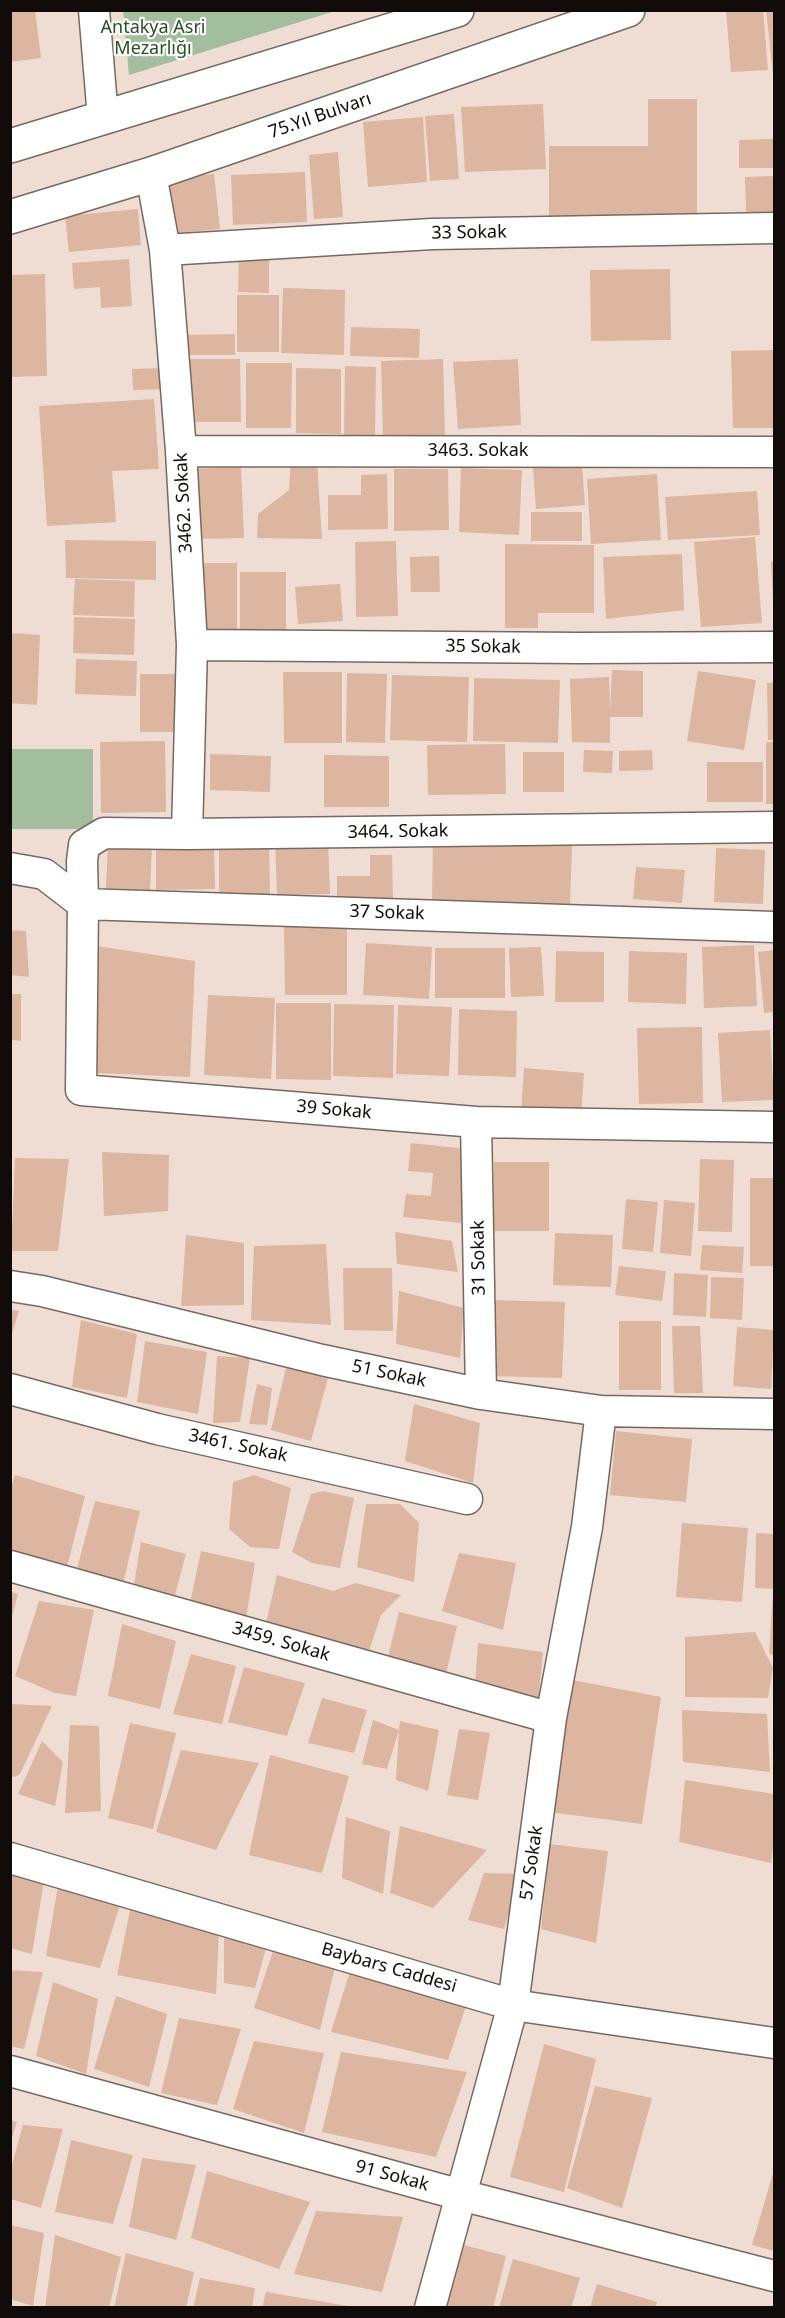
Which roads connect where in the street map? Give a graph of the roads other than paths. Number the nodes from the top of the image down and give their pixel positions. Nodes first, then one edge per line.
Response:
1 (94, 10) edge
2 (457, 10) edge
3 (628, 10) edge
4 (103, 118) junction
5 (10, 146) edge
6 (151, 174) junction
7 (10, 217) edge
8 (774, 228) edge
9 (165, 250) junction
10 (181, 451) junction
11 (774, 452) edge
12 (192, 645) junction
13 (774, 647) edge
14 (774, 827) edge
15 (187, 834) junction
16 (10, 868) edge
17 (83, 904) junction
18 (774, 927) edge
19 (476, 1122) junction
20 (774, 1127) edge
21 (10, 1286) edge
22 (10, 1389) edge
23 (481, 1394) junction
24 (601, 1411) junction
25 (774, 1414) edge
26 (467, 1499) dead end
27 (10, 1566) edge
28 (551, 1718) junction
29 (10, 1858) edge
30 (513, 2005) junction
31 (774, 2043) edge
32 (10, 2072) edge
33 (461, 2195) junction
34 (774, 2276) edge
35 (430, 2307) edge

1 - 4 street
2 - 4 main road
3 - 6 main road, 75.Yıl Bulvarı
4 - 5 main road
6 - 7 main road, 75.Yıl Bulvarı
6 - 9 street, 3462. Sokak
8 - 9 street, 33 Sokak
9 - 10 street, 3462. Sokak
10 - 11 street, 3463. Sokak
10 - 12 street, 3462. Sokak
12 - 13 street, 35 Sokak
12 - 15 street, 3462. Sokak
14 - 15 street, 3464. Sokak
15 - 17 street, 3464. Sokak
16 - 17 street
17 - 18 street, 37 Sokak
17 - 19 street, 39 Sokak
19 - 20 street, 39 Sokak
19 - 23 street, 31 Sokak
21 - 23 street, 51 Sokak
22 - 26 street, 3461. Sokak
23 - 24 street, 51 Sokak
24 - 25 street, 51 Sokak
24 - 28 street, 57 Sokak
27 - 28 street, 3459. Sokak
28 - 30 street, 57 Sokak
29 - 30 street, Baybars Caddesi
30 - 31 street, Baybars Caddesi
30 - 33 street, 57 Sokak
32 - 33 street, 91 Sokak
33 - 34 street, 91 Sokak
33 - 35 street, 57 Sokak

